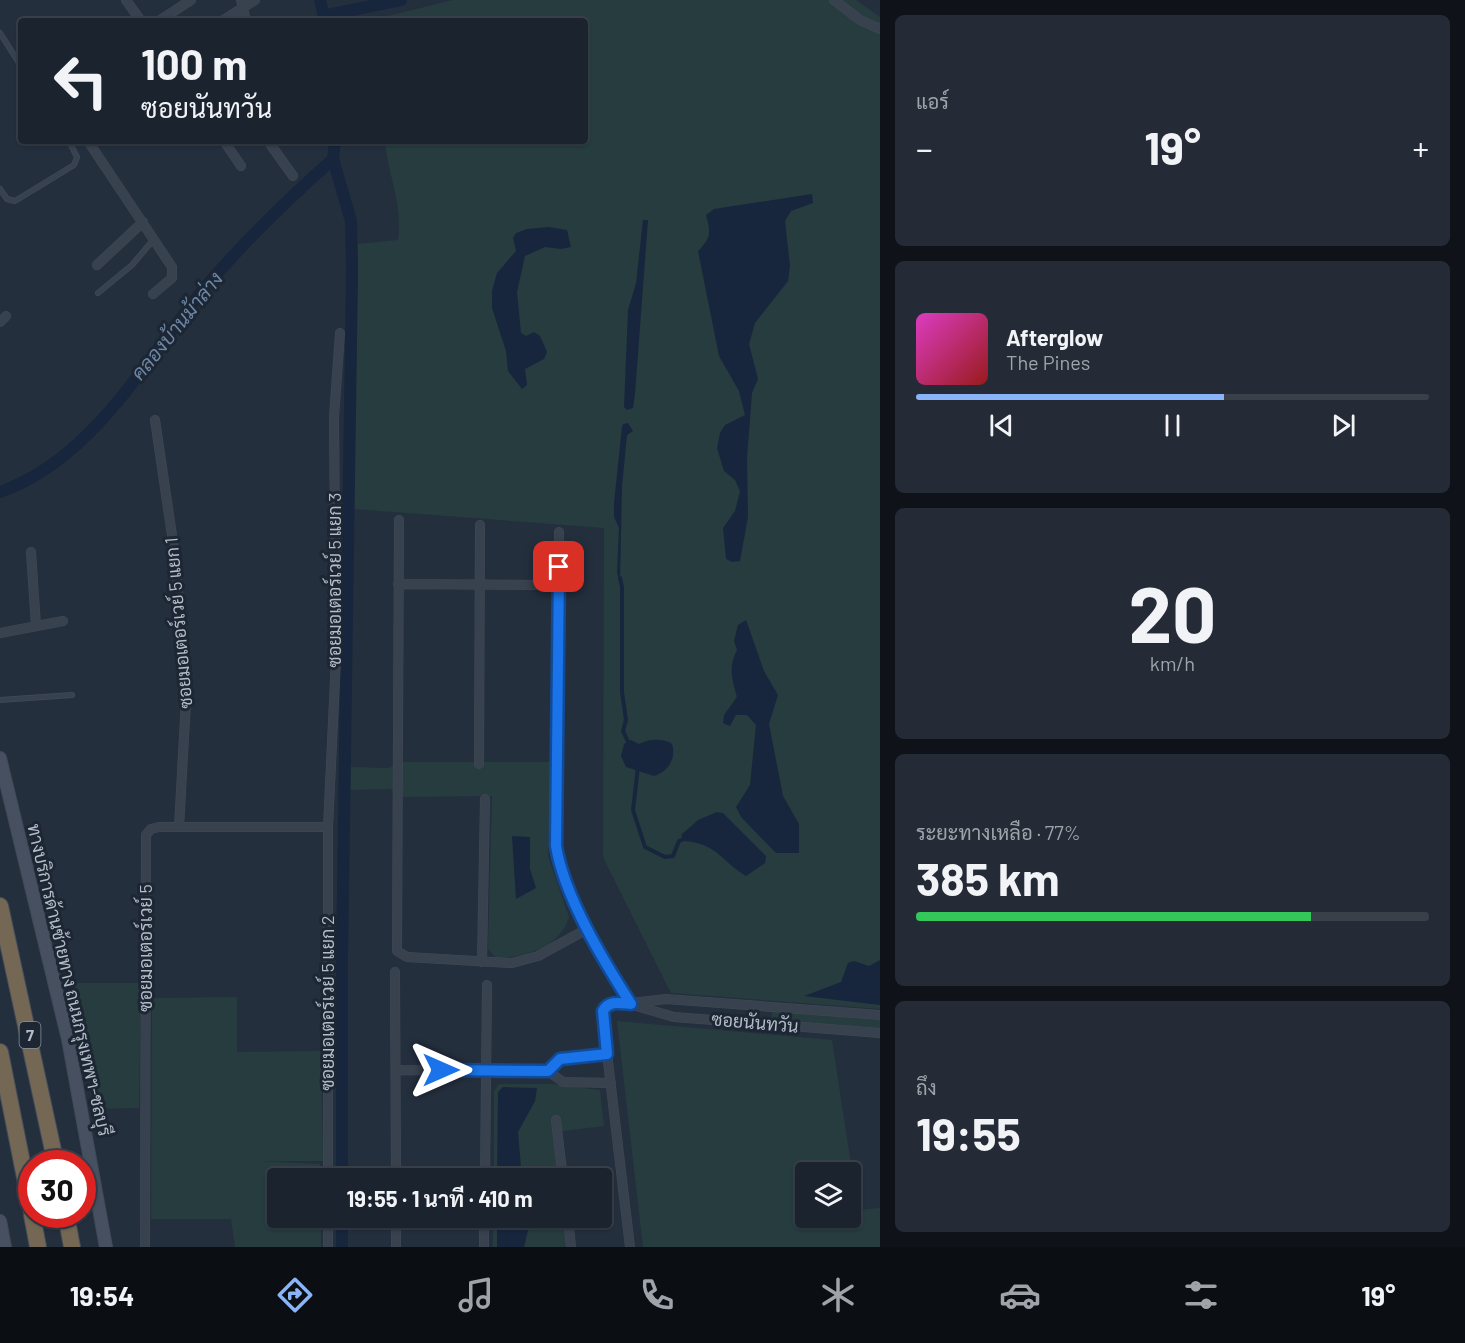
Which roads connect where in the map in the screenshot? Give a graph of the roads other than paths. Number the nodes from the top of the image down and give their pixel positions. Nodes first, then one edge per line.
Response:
1 (126, 0) edge
2 (191, 0) edge
3 (255, 0) edge
4 (834, 0) edge
5 (241, 4) edge
6 (139, 18) edge
7 (164, 18) edge
8 (225, 18) edge
9 (880, 29) edge
10 (0, 33) edge
11 (18, 61) edge
12 (70, 144) edge
13 (90, 144) edge
14 (226, 144) edge
15 (270, 144) edge
16 (241, 166) dead end
17 (293, 176) dead end
18 (0, 189) edge
19 (143, 222) junction
20 (154, 238) junction
21 (98, 265) dead end
22 (98, 293) dead end
23 (153, 294) dead end
24 (340, 333) dead end
25 (155, 420) dead end
26 (399, 520) dead end
27 (480, 525) dead end
28 (559, 532) dead end
29 (31, 552) dead end
30 (398, 584) junction
31 (480, 585) junction
32 (559, 585) junction
33 (63, 621) dead end
34 (36, 626) junction
35 (0, 633) edge
36 (72, 695) dead end
37 (0, 700) edge
38 (0, 758) edge
39 (479, 764) dead end
40 (485, 799) dead end
41 (178, 826) junction
42 (328, 827) junction
43 (0, 906) edge
44 (589, 928) junction
45 (482, 962) junction
46 (395, 972) dead end
47 (487, 985) dead end
48 (631, 1004) junction
49 (738, 1004) junction
50 (880, 1015) edge
51 (736, 1022) junction
52 (880, 1033) edge
53 (0, 1052) edge
54 (607, 1054) junction
55 (396, 1070) junction
56 (486, 1071) junction
57 (548, 1071) junction
58 (611, 1083) junction
59 (556, 1120) dead end
60 (19, 1150) edge
61 (53, 1150) edge
62 (328, 1168) edge
63 (396, 1168) edge
64 (484, 1168) edge
65 (562, 1168) edge
66 (0, 1221) edge
67 (35, 1228) edge
68 (68, 1228) edge
69 (328, 1228) edge
70 (396, 1228) edge
71 (484, 1228) edge
72 (569, 1228) edge
73 (5, 1247) edge
74 (38, 1247) edge
75 (72, 1247) edge
76 (106, 1247) edge
77 (145, 1247) edge
78 (328, 1247) edge
79 (396, 1247) edge
80 (484, 1247) edge
81 (571, 1247) edge
82 (630, 1247) edge

1 - 6 street
2 - 7 street
3 - 5 street
4 - 9 street
5 - 8 street
10 - 11 lane
12 - 18 lane
13 - 19 street
14 - 16 street
15 - 17 street
19 - 20 street
19 - 21 street
20 - 22 lane
20 - 23 street
24 - 42 street, ซอยมอเตอร์เวย์ 5 แยก 3
25 - 41 street, ซอยมอเตอร์เวย์ 5 แยก 1
26 - 30 street
27 - 31 street
28 - 32 street
29 - 34 street
30 - 31 street
30 - 45 street
31 - 32 street
31 - 39 street
32 - 44 street
33 - 34 street
34 - 35 street
36 - 37 lane
38 - 76 main road, ทางบริการด้านซ้ายทาง ถนนกรุงเทพฯ-ชลบุรี
40 - 45 street
41 - 42 street, ซอยมอเตอร์เวย์ 5
41 - 77 street, ซอยมอเตอร์เวย์ 5
42 - 62 street, ซอยมอเตอร์เวย์ 5 แยก 2
43 - 61 highway, 7
44 - 45 street
44 - 48 street
46 - 55 street
47 - 56 street
48 - 49 street, ซอยนันทวัน
48 - 51 street, ซอยนันทวัน
48 - 54 street, ซอยนันทวัน
49 - 50 street, ซอยนันทวัน
49 - 51 street
51 - 52 street, ซอยนันทวัน
53 - 60 highway, 7
54 - 57 street
54 - 58 street, ซอยนันทวัน
55 - 56 street
55 - 63 street
56 - 57 street
56 - 64 street
57 - 58 street
58 - 82 street, ซอยนันทวัน
59 - 65 street
66 - 73 main road
67 - 74 highway, 7
68 - 75 highway
69 - 78 street
70 - 79 street
71 - 80 street
72 - 81 street

